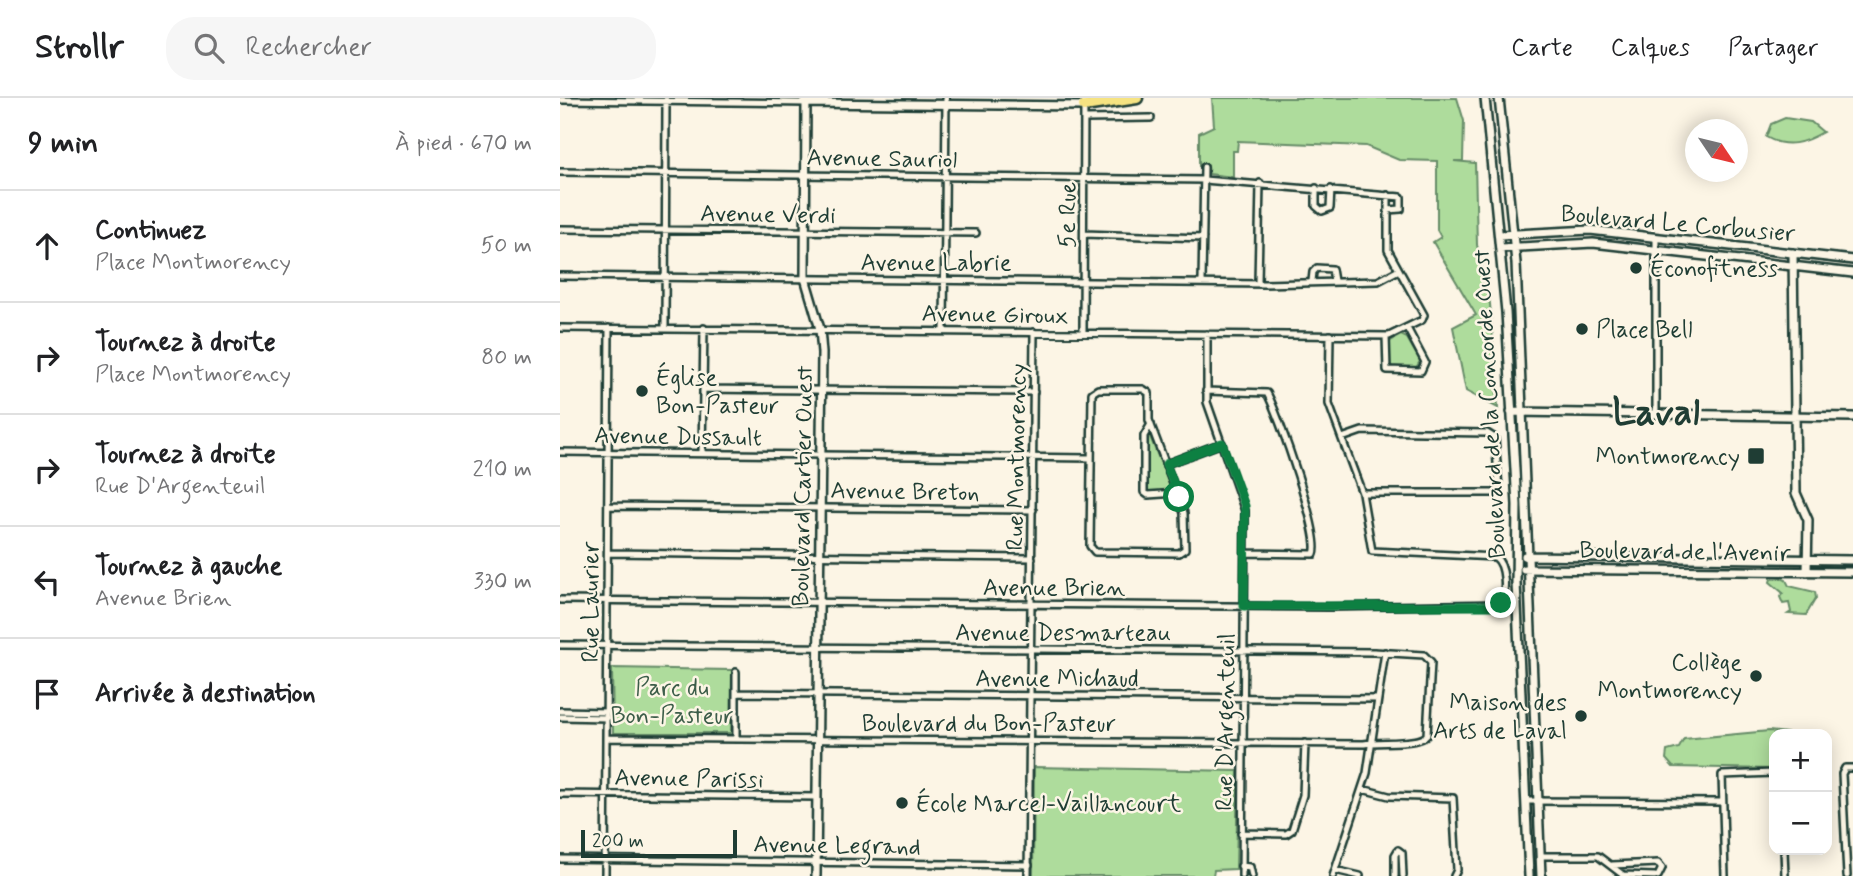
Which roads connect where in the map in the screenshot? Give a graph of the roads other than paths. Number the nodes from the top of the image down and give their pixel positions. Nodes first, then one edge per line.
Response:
1 (1137, 98) edge
2 (1485, 98) edge
3 (1499, 98) edge
4 (560, 100) edge
5 (666, 100) edge
6 (793, 101) edge
7 (806, 101) edge
8 (820, 101) edge
9 (946, 101) edge
10 (1084, 102) edge
11 (1151, 118) dead end
12 (1086, 119) junction
13 (1204, 167) dead end
14 (560, 173) edge
15 (666, 174) junction
16 (806, 175) junction
17 (945, 176) junction
18 (1085, 178) junction
19 (1204, 180) junction
20 (1260, 183) junction
21 (1316, 188) junction
22 (1331, 189) junction
23 (1388, 195) junction
24 (1388, 210) junction
25 (560, 229) edge
26 (666, 230) junction
27 (805, 231) junction
28 (944, 233) junction
29 (976, 233) dead end
30 (1084, 234) junction
31 (1513, 234) junction
32 (1500, 235) junction
33 (1656, 237) junction
34 (1203, 238) junction
35 (1514, 247) junction
36 (1500, 248) junction
37 (1655, 250) junction
38 (1793, 253) junction
39 (1853, 260) edge
40 (1792, 266) junction
41 (1399, 270) junction
42 (1853, 273) edge
43 (560, 276) edge
44 (666, 277) junction
45 (805, 278) junction
46 (944, 280) junction
47 (1084, 281) junction
48 (1312, 281) junction
49 (1334, 281) junction
50 (1202, 282) junction
51 (1258, 284) junction
52 (560, 328) edge
53 (609, 328) junction
54 (665, 328) junction
55 (704, 328) junction
56 (1407, 328) junction
57 (820, 329) junction
58 (944, 331) junction
59 (1034, 332) junction
60 (1083, 332) junction
61 (1207, 334) junction
62 (1330, 335) junction
63 (1386, 336) junction
64 (703, 388) junction
65 (822, 391) junction
66 (1206, 391) junction
67 (1034, 392) junction
68 (1510, 412) junction
69 (1523, 412) junction
70 (1656, 413) junction
71 (1794, 416) junction
72 (1853, 417) edge
73 (1151, 424) junction
74 (1342, 438) junction
75 (1222, 443) junction
76 (560, 452) edge
77 (608, 453) junction
78 (702, 454) junction
79 (821, 456) junction
80 (1033, 458) junction
81 (1090, 458) junction
82 (1166, 464) junction
83 (1177, 493) junction
84 (1362, 493) junction
85 (608, 506) junction
86 (821, 508) junction
87 (1033, 510) junction
88 (608, 553) junction
89 (1245, 553) junction
90 (820, 555) junction
91 (1527, 556) junction
92 (1518, 557) junction
93 (1032, 558) junction
94 (1808, 560) junction
95 (1853, 560) edge
96 (1517, 569) junction
97 (1528, 569) junction
98 (1807, 572) junction
99 (1853, 572) edge
100 (560, 600) edge
101 (609, 600) junction
102 (820, 602) junction
103 (1032, 604) junction
104 (1244, 606) junction
105 (560, 645) edge
106 (608, 646) junction
107 (819, 648) junction
108 (1031, 650) junction
109 (1244, 651) junction
110 (1385, 652) junction
111 (736, 672) dead end
112 (736, 693) junction
113 (819, 694) junction
114 (1031, 695) junction
115 (1244, 697) junction
116 (1378, 699) junction
117 (560, 711) edge
118 (607, 715) junction
119 (560, 717) edge
120 (607, 738) junction
121 (736, 739) junction
122 (818, 739) junction
123 (1030, 741) junction
124 (1372, 742) junction
125 (1242, 743) junction
126 (1305, 743) junction
127 (1853, 768) edge
128 (1769, 773) edge
129 (1362, 789) junction
130 (560, 794) edge
131 (606, 795) junction
132 (817, 797) junction
133 (1538, 800) junction
134 (1526, 801) junction
135 (1722, 802) junction
136 (1241, 832) junction
137 (1784, 855) edge
138 (1540, 856) junction
139 (560, 859) edge
140 (606, 860) junction
141 (817, 862) junction
142 (1612, 864) junction
143 (1028, 865) junction
144 (1241, 866) junction
145 (1334, 873) edge
146 (605, 876) edge
147 (816, 876) edge
148 (1028, 876) edge
149 (1242, 876) edge
150 (1252, 876) edge
151 (1360, 876) edge
152 (1395, 876) edge
153 (1403, 876) edge
154 (1454, 876) edge
155 (1530, 876) edge
156 (1541, 876) edge
157 (1657, 876) edge
158 (1725, 876) edge
159 (1785, 876) edge
160 (1847, 876) edge

1 - 10 highway
2 - 32 street, Boulevard de la Concorde Ouest
3 - 31 street, Boulevard de la Concorde Ouest
4 - 5 street
5 - 6 street
5 - 15 street
6 - 7 street
7 - 8 street
7 - 16 street, Boulevard Cartier Ouest
8 - 9 street
9 - 10 street
9 - 17 street
10 - 12 street, 5e Rue
11 - 12 street
12 - 18 street, 5e Rue
13 - 19 street
14 - 15 street, Avenue Sauriol
15 - 16 street, Avenue Sauriol
15 - 26 street
16 - 17 street, Avenue Sauriol
16 - 27 street, Boulevard Cartier Ouest
17 - 18 street, Avenue Sauriol
17 - 28 street
18 - 19 street, Avenue Sauriol
18 - 30 street, 5e Rue
19 - 20 street, Avenue Sauriol
19 - 34 street
20 - 21 street, Avenue Sauriol
20 - 51 street
21 - 22 street, Avenue Sauriol
21 - 22 street
22 - 23 street, Avenue Sauriol
23 - 24 street
23 - 24 street
24 - 41 street
25 - 26 street, Avenue Verdi
26 - 27 street, Avenue Verdi
26 - 44 street
27 - 28 street, Avenue Verdi
27 - 45 street, Boulevard Cartier Ouest
28 - 29 street, Avenue Verdi
28 - 46 street
30 - 34 street
30 - 47 street, 5e Rue
31 - 32 street, Boulevard Le Corbusier
31 - 33 street, Boulevard Le Corbusier
31 - 35 street, Boulevard de la Concorde Ouest
32 - 36 street, Boulevard de la Concorde Ouest
33 - 37 street
33 - 38 street, Boulevard Le Corbusier
34 - 50 street
35 - 36 street, Boulevard Le Corbusier
35 - 37 street, Boulevard Le Corbusier
35 - 69 street, Boulevard de la Concorde Ouest
36 - 68 street, Boulevard de la Concorde Ouest
37 - 40 street, Boulevard Le Corbusier
37 - 70 street
38 - 39 street, Boulevard Le Corbusier
38 - 40 street
40 - 42 street, Boulevard Le Corbusier
40 - 71 street
41 - 49 street, Avenue Labrie
41 - 56 street, Avenue Giroux
43 - 44 street, Avenue Labrie
44 - 45 street, Avenue Labrie
44 - 54 street
45 - 46 street, Avenue Labrie
45 - 57 street, Boulevard Cartier Ouest
46 - 47 street, Avenue Labrie
46 - 58 street
47 - 50 street, Avenue Labrie
47 - 60 street, 5e Rue
48 - 49 street, Avenue Labrie
48 - 49 street, Avenue Labrie
48 - 51 street, Avenue Labrie
50 - 51 street, Avenue Labrie
52 - 53 street, Avenue Giroux
53 - 54 street, Avenue Giroux
53 - 77 street, Rue Laurier
54 - 55 street, Avenue Giroux
55 - 57 street, Avenue Giroux
55 - 64 street
56 - 63 street, Avenue Giroux
56 - 63 street
57 - 58 street, Avenue Giroux
57 - 65 street, Boulevard Cartier Ouest
58 - 59 street, Avenue Giroux
59 - 60 street, Avenue Giroux
59 - 67 street, Rue Montmorency
60 - 61 street, Avenue Giroux
61 - 62 street, Avenue Giroux
61 - 66 street, Rue D'Argenteuil
62 - 63 street, Avenue Giroux
62 - 74 street
64 - 65 street
64 - 78 street
65 - 67 street
65 - 79 street, Boulevard Cartier Ouest
66 - 75 street, Rue D'Argenteuil
66 - 89 street
67 - 80 street, Rue Montmorency
68 - 69 street
68 - 92 street, Boulevard de la Concorde Ouest
69 - 70 street
69 - 91 street, Boulevard de la Concorde Ouest
70 - 71 street
71 - 72 street
71 - 94 street
73 - 81 street
73 - 82 street
73 - 83 street
74 - 84 street
74 - 84 street
75 - 82 street
75 - 89 street, Rue D'Argenteuil
76 - 77 street, Avenue Dussault
77 - 78 street, Avenue Dussault
77 - 85 street, Rue Laurier
78 - 79 street, Avenue Dussault
79 - 80 street, Avenue Dussault
79 - 86 street, Boulevard Cartier Ouest
80 - 81 street, Avenue Dussault
80 - 87 street, Rue Montmorency
81 - 83 street
82 - 83 street
84 - 104 street, Avenue Brien
85 - 86 street, Avenue Breton
85 - 88 street, Rue Laurier
86 - 87 street, Avenue Breton
86 - 90 street, Boulevard Cartier Ouest
87 - 93 street, Rue Montmorency
88 - 90 street
88 - 101 street, Rue Laurier
89 - 104 street, Rue D'Argenteuil
90 - 93 street
90 - 102 street, Boulevard Cartier Ouest
91 - 92 street, Boulevard de l'Avenir
91 - 94 street, Boulevard de l'Avenir
91 - 97 street, Boulevard de la Concorde Ouest
92 - 96 street, Boulevard de la Concorde Ouest
93 - 103 street, Rue Montmorency
94 - 95 street, Boulevard de l'Avenir
94 - 98 street
96 - 97 street, Boulevard de l'Avenir
96 - 134 street, Boulevard de la Concorde Ouest
97 - 98 street, Boulevard de l'Avenir
97 - 133 street, Boulevard de la Concorde Ouest
98 - 99 street, Boulevard de l'Avenir
100 - 101 street, Avenue Brien
101 - 102 street, Avenue Brien
101 - 106 street, Rue Laurier
102 - 103 street, Avenue Brien
102 - 107 street, Boulevard Cartier Ouest
103 - 104 street, Avenue Brien
103 - 108 street, Rue Montmorency
104 - 109 street, Rue D'Argenteuil
105 - 106 street, Avenue Desmarteau
106 - 107 street, Avenue Desmarteau
106 - 118 street, Rue Laurier
107 - 108 street, Avenue Desmarteau
107 - 113 street, Boulevard Cartier Ouest
108 - 109 street, Avenue Desmarteau
108 - 114 street, Rue Montmorency
109 - 110 street, Avenue Desmarteau
109 - 115 street, Rue D'Argenteuil
110 - 116 street
110 - 124 street, Avenue Desmarteau
111 - 112 street
112 - 113 street, Avenue Michaud
112 - 121 street
113 - 114 street, Avenue Michaud
113 - 122 street, Boulevard Cartier Ouest
114 - 115 street, Avenue Michaud
114 - 123 street, Rue Montmorency
115 - 116 street, Avenue Michaud
115 - 125 street, Rue D'Argenteuil
116 - 124 street
117 - 118 street
118 - 119 street
118 - 120 street, Rue Laurier
120 - 121 street, Boulevard du Bon-Pasteur
120 - 131 street, Rue Laurier
121 - 122 street, Boulevard du Bon-Pasteur
122 - 123 street, Boulevard du Bon-Pasteur
122 - 132 street, Boulevard Cartier Ouest
123 - 125 street, Boulevard du Bon-Pasteur
123 - 143 street, Rue Montmorency
124 - 126 street, Boulevard du Bon-Pasteur
124 - 129 street
125 - 126 street, Boulevard du Bon-Pasteur
125 - 136 street, Rue D'Argenteuil
126 - 136 street
127 - 160 street
128 - 135 street
129 - 145 street
129 - 154 street
130 - 131 street, Avenue Parissi
131 - 132 street, Avenue Parissi
131 - 140 street, Rue Laurier
132 - 141 street, Boulevard Cartier Ouest
133 - 134 street
133 - 135 street
133 - 138 street, Boulevard de la Concorde Ouest
134 - 155 street, Boulevard de la Concorde Ouest
135 - 158 street
136 - 144 street, Rue D'Argenteuil
137 - 159 street
138 - 142 street
138 - 156 street, Boulevard de la Concorde Ouest
139 - 140 street, Avenue Legrand
140 - 141 street, Avenue Legrand
140 - 146 street, Rue Laurier
141 - 143 street, Avenue Legrand
141 - 147 street, Boulevard Cartier Ouest
142 - 157 street
142 - 157 street
143 - 148 street, Rue Montmorency
144 - 149 street, Rue D'Argenteuil
144 - 150 street
145 - 151 street
152 - 153 street

